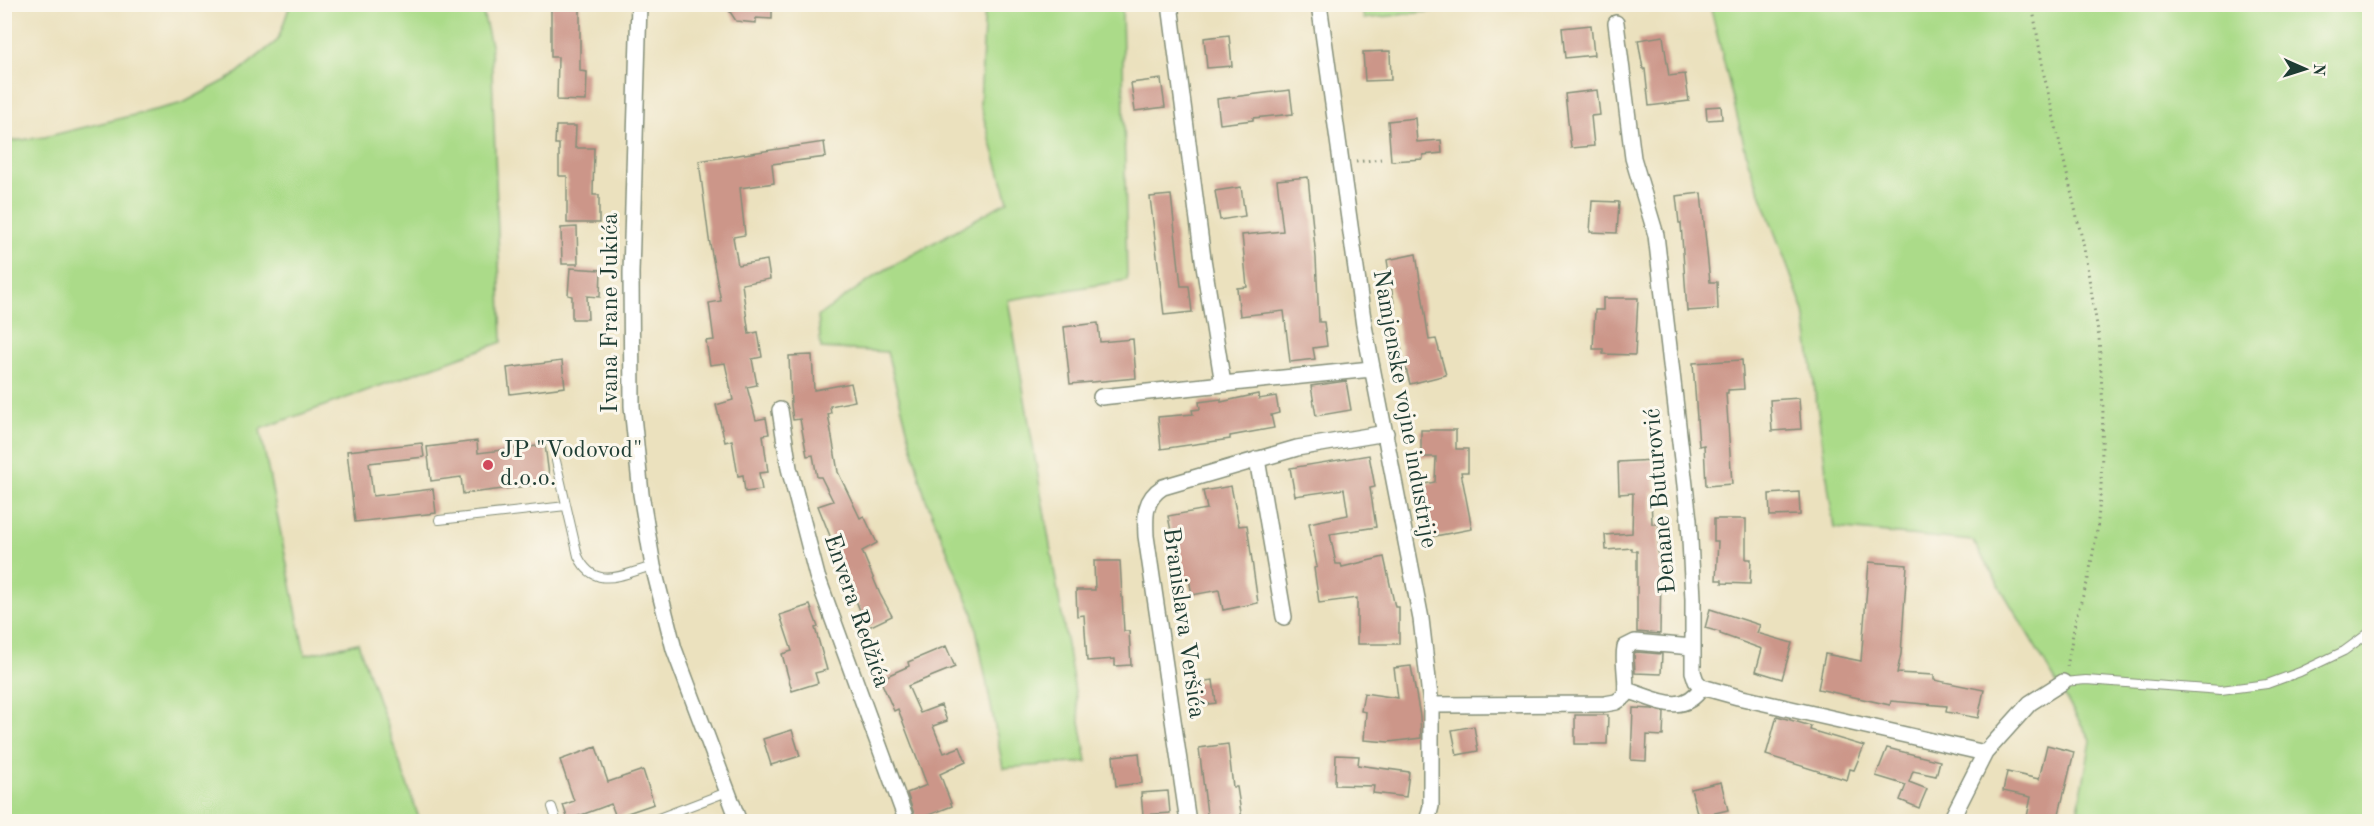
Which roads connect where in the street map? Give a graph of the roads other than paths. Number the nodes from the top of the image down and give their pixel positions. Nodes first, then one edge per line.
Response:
1 (639, 4) edge
2 (1170, 4) edge
3 (1319, 4) edge
4 (1616, 23) dead end
5 (1371, 369) junction
6 (1223, 384) junction
7 (1101, 397) dead end
8 (780, 410) dead end
9 (1386, 433) junction
10 (1257, 459) junction
11 (556, 461) dead end
12 (566, 506) junction
13 (439, 520) dead end
14 (653, 566) junction
15 (1284, 617) dead end
16 (2370, 632) edge
17 (1692, 647) junction
18 (2063, 682) joint
19 (1702, 687) junction
20 (1626, 690) junction
21 (1431, 705) junction
22 (1985, 753) junction
23 (727, 792) junction
24 (552, 807) dead end
25 (648, 821) edge
26 (557, 822) edge
27 (739, 822) edge
28 (907, 822) edge
29 (1188, 822) edge
30 (1427, 822) edge
31 (1950, 822) edge

1 - 14 street, Ivana Frane Jukića
2 - 6 street
3 - 5 street, Namjenske vojne industrije
4 - 17 street, Đenane Buturović
5 - 6 street
5 - 9 street, Namjenske vojne industrije
6 - 7 street
8 - 28 street, Envera Redžića
9 - 10 street, Branislava Veršića
9 - 21 street, Namjenske vojne industrije
10 - 15 street
10 - 29 street, Branislava Veršića
11 - 12 lane
12 - 13 lane
12 - 14 lane
14 - 23 street, Ivana Frane Jukića
16 - 18 lane
17 - 19 street, Đenane Buturović
17 - 20 street
18 - 22 street
19 - 20 street
19 - 22 street
20 - 21 street
21 - 30 street, Namjenske vojne industrije
22 - 31 street
23 - 25 lane
23 - 27 street, Ivana Frane Jukića
24 - 26 lane

